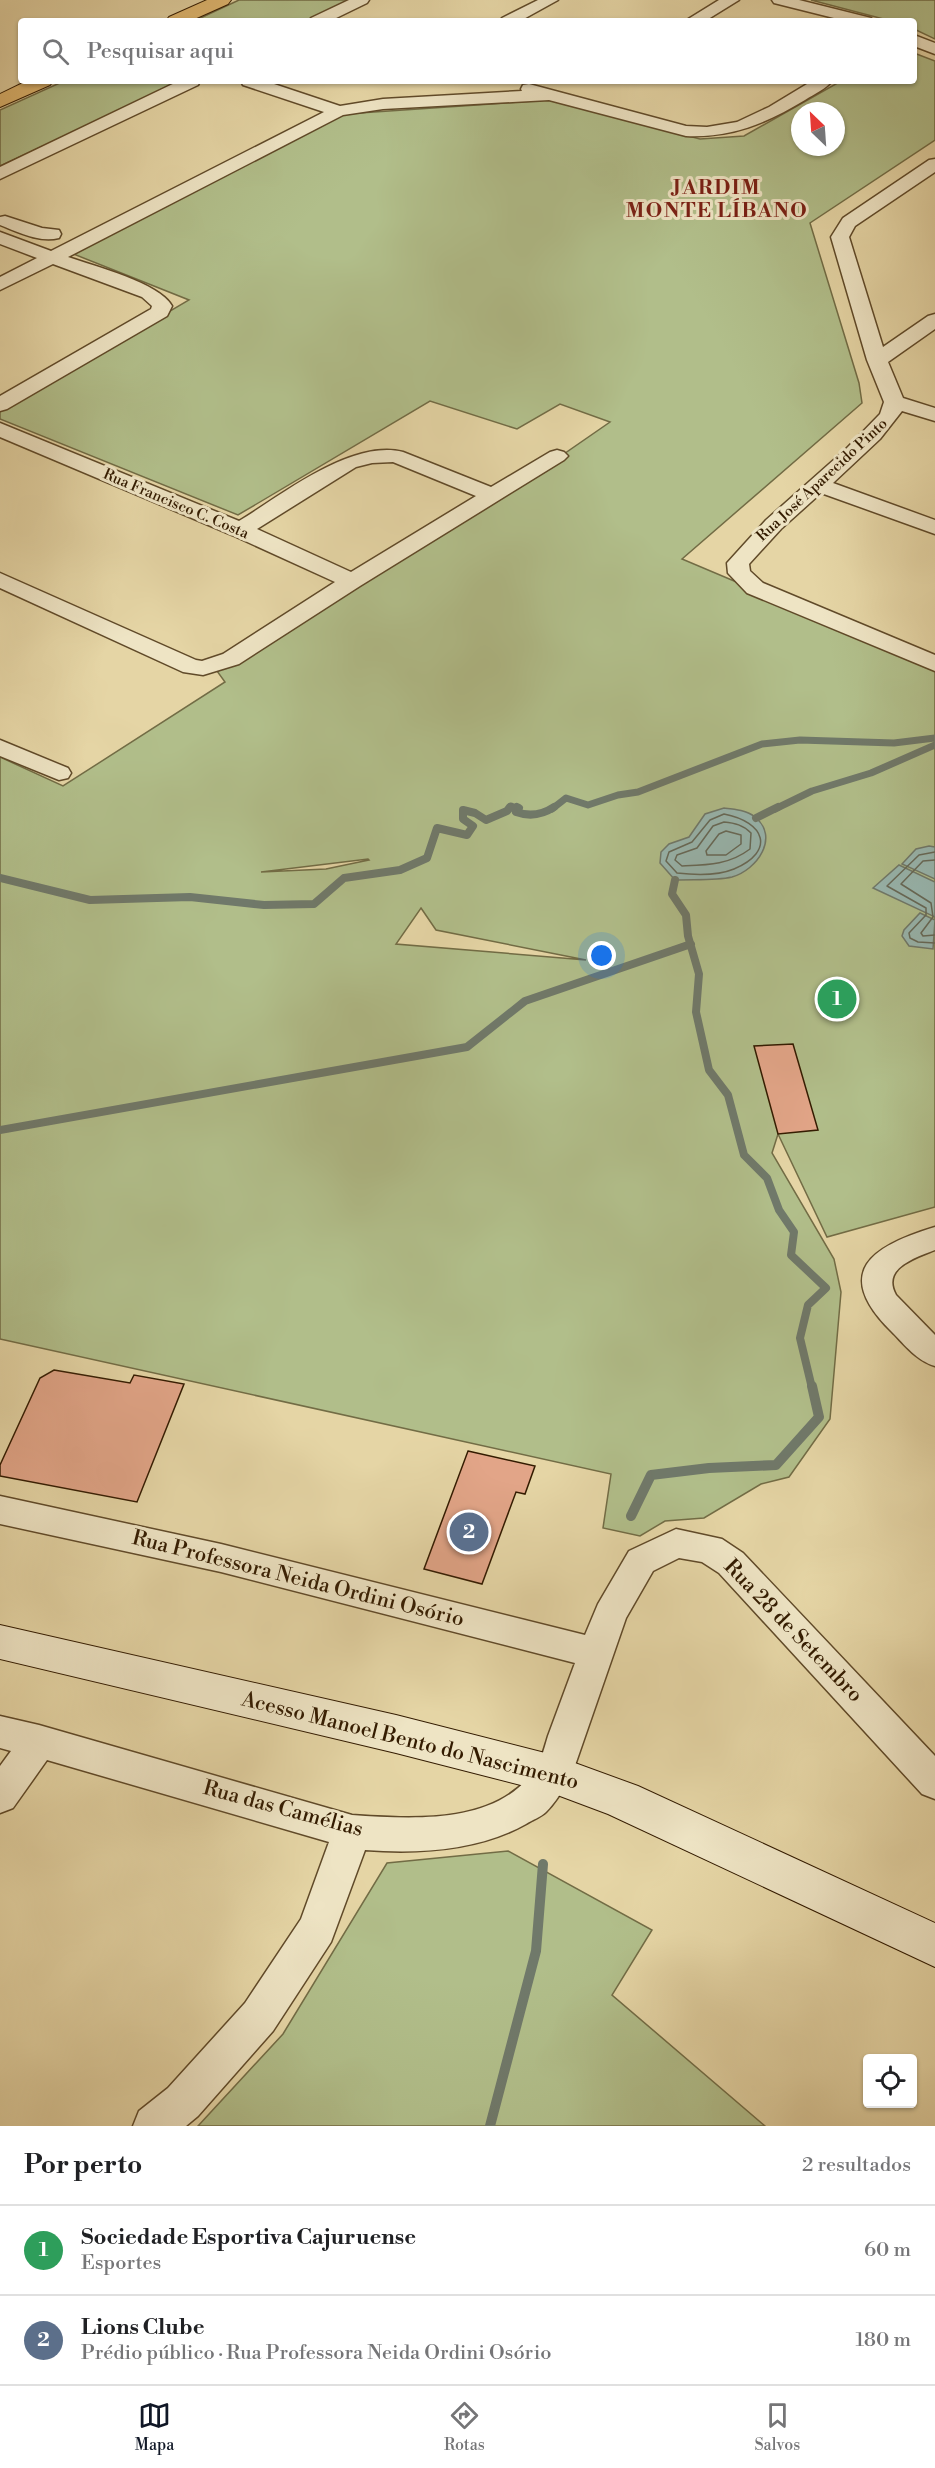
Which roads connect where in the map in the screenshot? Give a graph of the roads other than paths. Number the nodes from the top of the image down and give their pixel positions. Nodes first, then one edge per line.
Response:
1 (222, 0) edge
2 (361, 0) edge
3 (550, 0) edge
4 (731, 0) edge
5 (780, 0) edge
6 (182, 18) edge
7 (323, 18) edge
8 (514, 18) edge
9 (698, 18) edge
10 (852, 18) edge
11 (917, 41) edge
12 (935, 49) edge
13 (36, 84) edge
14 (186, 84) edge
15 (258, 84) edge
16 (514, 84) edge
17 (819, 84) edge
18 (577, 87) dead end
19 (552, 96) junction
20 (0, 100) edge
21 (339, 111) junction
22 (935, 164) edge
23 (0, 174) edge
24 (0, 219) edge
25 (52, 234) dead end
26 (0, 238) edge
27 (50, 258) junction
28 (0, 284) edge
29 (935, 320) edge
30 (877, 360) junction
31 (894, 402) junction
32 (0, 405) edge
33 (935, 415) edge
34 (0, 429) edge
35 (557, 456) dead end
36 (819, 485) junction
37 (493, 495) junction
38 (935, 526) edge
39 (240, 530) junction
40 (0, 580) edge
41 (352, 581) junction
42 (935, 664) edge
43 (0, 747) edge
44 (59, 773) dead end
45 (935, 1238) edge
46 (935, 1354) edge
47 (0, 1510) edge
48 (0, 1642) edge
49 (595, 1653) junction
50 (0, 1732) edge
51 (39, 1741) junction
52 (553, 1774) junction
53 (935, 1782) edge
54 (0, 1796) edge
55 (352, 1832) junction
56 (935, 1946) edge
57 (154, 2126) edge

1 - 6 main road
2 - 7 street
3 - 8 street
4 - 9 street
5 - 10 street
11 - 12 street
13 - 20 main road
14 - 23 street
15 - 21 street
16 - 19 street
17 - 19 street
18 - 19 street
19 - 21 street
21 - 27 street
22 - 30 street, Rua José Aparecido Pinto
24 - 25 street
26 - 27 street
27 - 28 street
27 - 32 street
29 - 30 street
30 - 31 street, Rua José Aparecido Pinto
31 - 33 street
31 - 36 street, Rua José Aparecido Pinto
34 - 39 street, Rua Francisco C. Costa
35 - 37 street
36 - 38 street
36 - 42 street, Rua José Aparecido Pinto
37 - 39 street
37 - 41 street
39 - 41 street, Rua Francisco C. Costa
40 - 41 street
43 - 44 street
45 - 46 street
47 - 49 street, Rua Professora Neida Ordini Osório
48 - 52 main road, Acesso Manoel Bento do Nascimento
49 - 52 street, Rua 28 de Setembro
49 - 53 street, Rua 28 de Setembro
50 - 51 street, Rua das Camélias
51 - 54 street
51 - 55 street, Rua das Camélias
52 - 55 street, Rua das Camélias
52 - 56 main road, Acesso Manoel Bento do Nascimento
55 - 57 street

